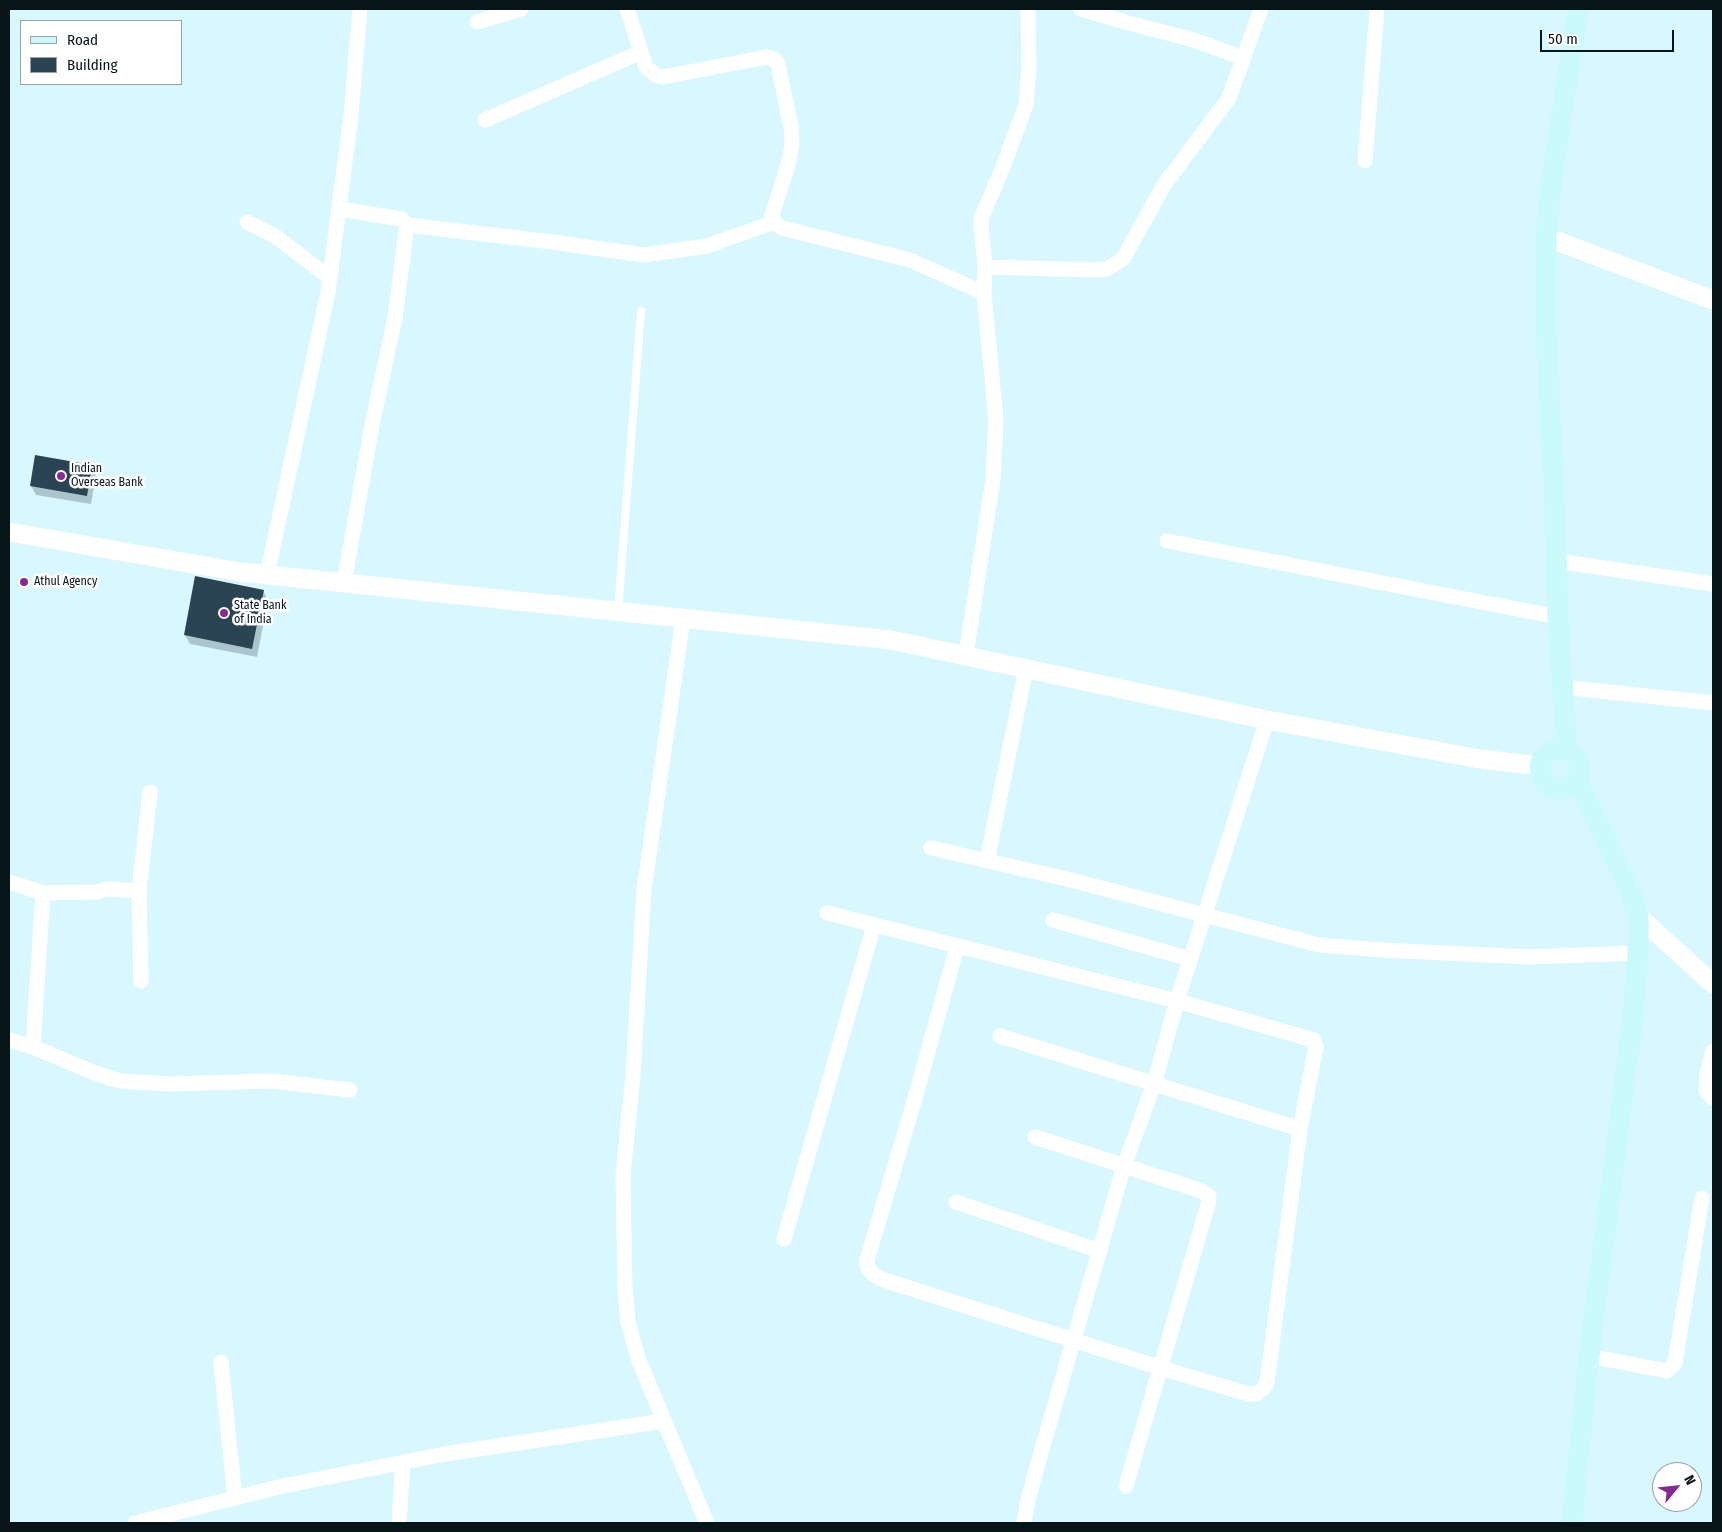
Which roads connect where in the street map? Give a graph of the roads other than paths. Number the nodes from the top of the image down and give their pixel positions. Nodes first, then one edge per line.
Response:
1 (360, 9) edge
2 (521, 9) edge
3 (626, 9) edge
4 (1028, 9) edge
5 (1081, 9) edge
6 (1261, 9) edge
7 (1377, 9) edge
8 (1578, 9) edge
9 (477, 22) dead end
10 (641, 52) junction
11 (1243, 58) junction
12 (485, 120) dead end
13 (1365, 161) dead end
14 (339, 210) junction
15 (247, 222) dead end
16 (774, 222) junction
17 (407, 225) junction
18 (1546, 237) junction
19 (985, 267) junction
20 (330, 278) junction
21 (984, 293) junction
22 (1713, 300) edge
23 (641, 311) dead end
24 (9, 532) edge
25 (1167, 541) dead end
26 (1557, 561) junction
27 (267, 575) junction
28 (344, 583) junction
29 (1713, 584) edge
30 (618, 612) junction
31 (1558, 617) junction
32 (683, 619) junction
33 (966, 655) junction
34 (1026, 668) junction
35 (1562, 688) junction
36 (1713, 703) edge
37 (1267, 720) junction
38 (1567, 750) junction
39 (1540, 766) junction
40 (1577, 780) junction
41 (150, 792) dead end
42 (931, 848) dead end
43 (987, 861) junction
44 (9, 882) edge
45 (139, 891) junction
46 (43, 893) junction
47 (826, 913) dead end
48 (1204, 915) junction
49 (1638, 916) junction
50 (1053, 920) dead end
51 (874, 925) junction
52 (957, 947) junction
53 (1638, 953) junction
54 (1190, 958) junction
55 (1712, 980) edge
56 (141, 981) dead end
57 (1177, 1001) junction
58 (1000, 1036) dead end
59 (9, 1040) edge
60 (33, 1046) junction
61 (1713, 1051) edge
62 (1154, 1084) junction
63 (350, 1090) dead end
64 (1713, 1098) edge
65 (1300, 1129) junction
66 (1035, 1137) dead end
67 (1124, 1166) junction
68 (1702, 1198) dead end
69 (956, 1202) dead end
70 (784, 1239) dead end
71 (1100, 1251) junction
72 (1074, 1342) junction
73 (1589, 1356) junction
74 (221, 1362) dead end
75 (1161, 1368) junction
76 (664, 1421) junction
77 (403, 1462) junction
78 (1126, 1486) dead end
79 (235, 1498) junction
80 (135, 1523) edge
81 (399, 1523) edge
82 (707, 1523) edge
83 (1024, 1523) edge
84 (1572, 1523) edge

1 - 14 street
2 - 9 street
3 - 10 street
4 - 19 street
5 - 11 street
6 - 11 street
7 - 13 street
8 - 18 main road
10 - 12 street
10 - 16 street
11 - 19 street
14 - 17 street
14 - 20 street
15 - 20 street
16 - 17 street
16 - 21 street
17 - 28 street
18 - 22 street
18 - 26 main road
19 - 21 street
20 - 27 street
21 - 33 street
23 - 30 lane
24 - 27 street
25 - 31 street
26 - 29 street
26 - 31 main road
27 - 28 street
28 - 30 street
30 - 32 street
31 - 35 main road
32 - 33 street
32 - 76 street
33 - 34 street
34 - 37 street
34 - 43 street
35 - 36 street
35 - 38 main road
37 - 39 street
37 - 48 street
38 - 39 main road
38 - 40 main road
39 - 40 main road
40 - 49 main road
41 - 45 street
42 - 43 street
43 - 48 street
44 - 46 street
45 - 46 street
45 - 56 street
46 - 60 street
47 - 51 street
48 - 53 street
48 - 54 street
49 - 53 main road
49 - 55 street
50 - 54 street
51 - 52 street
51 - 70 street
52 - 57 street
52 - 72 street
53 - 73 main road
54 - 57 street
57 - 62 street
57 - 65 street
58 - 62 street
59 - 60 street
60 - 63 street
61 - 64 street
62 - 65 street
62 - 67 street
65 - 75 street
66 - 67 street
67 - 71 street
67 - 75 street
68 - 73 street
69 - 71 street
71 - 72 street
72 - 75 street
72 - 83 street
73 - 84 main road
74 - 79 street
75 - 78 street
76 - 77 street
76 - 82 street
77 - 79 street
77 - 81 street
79 - 80 street

